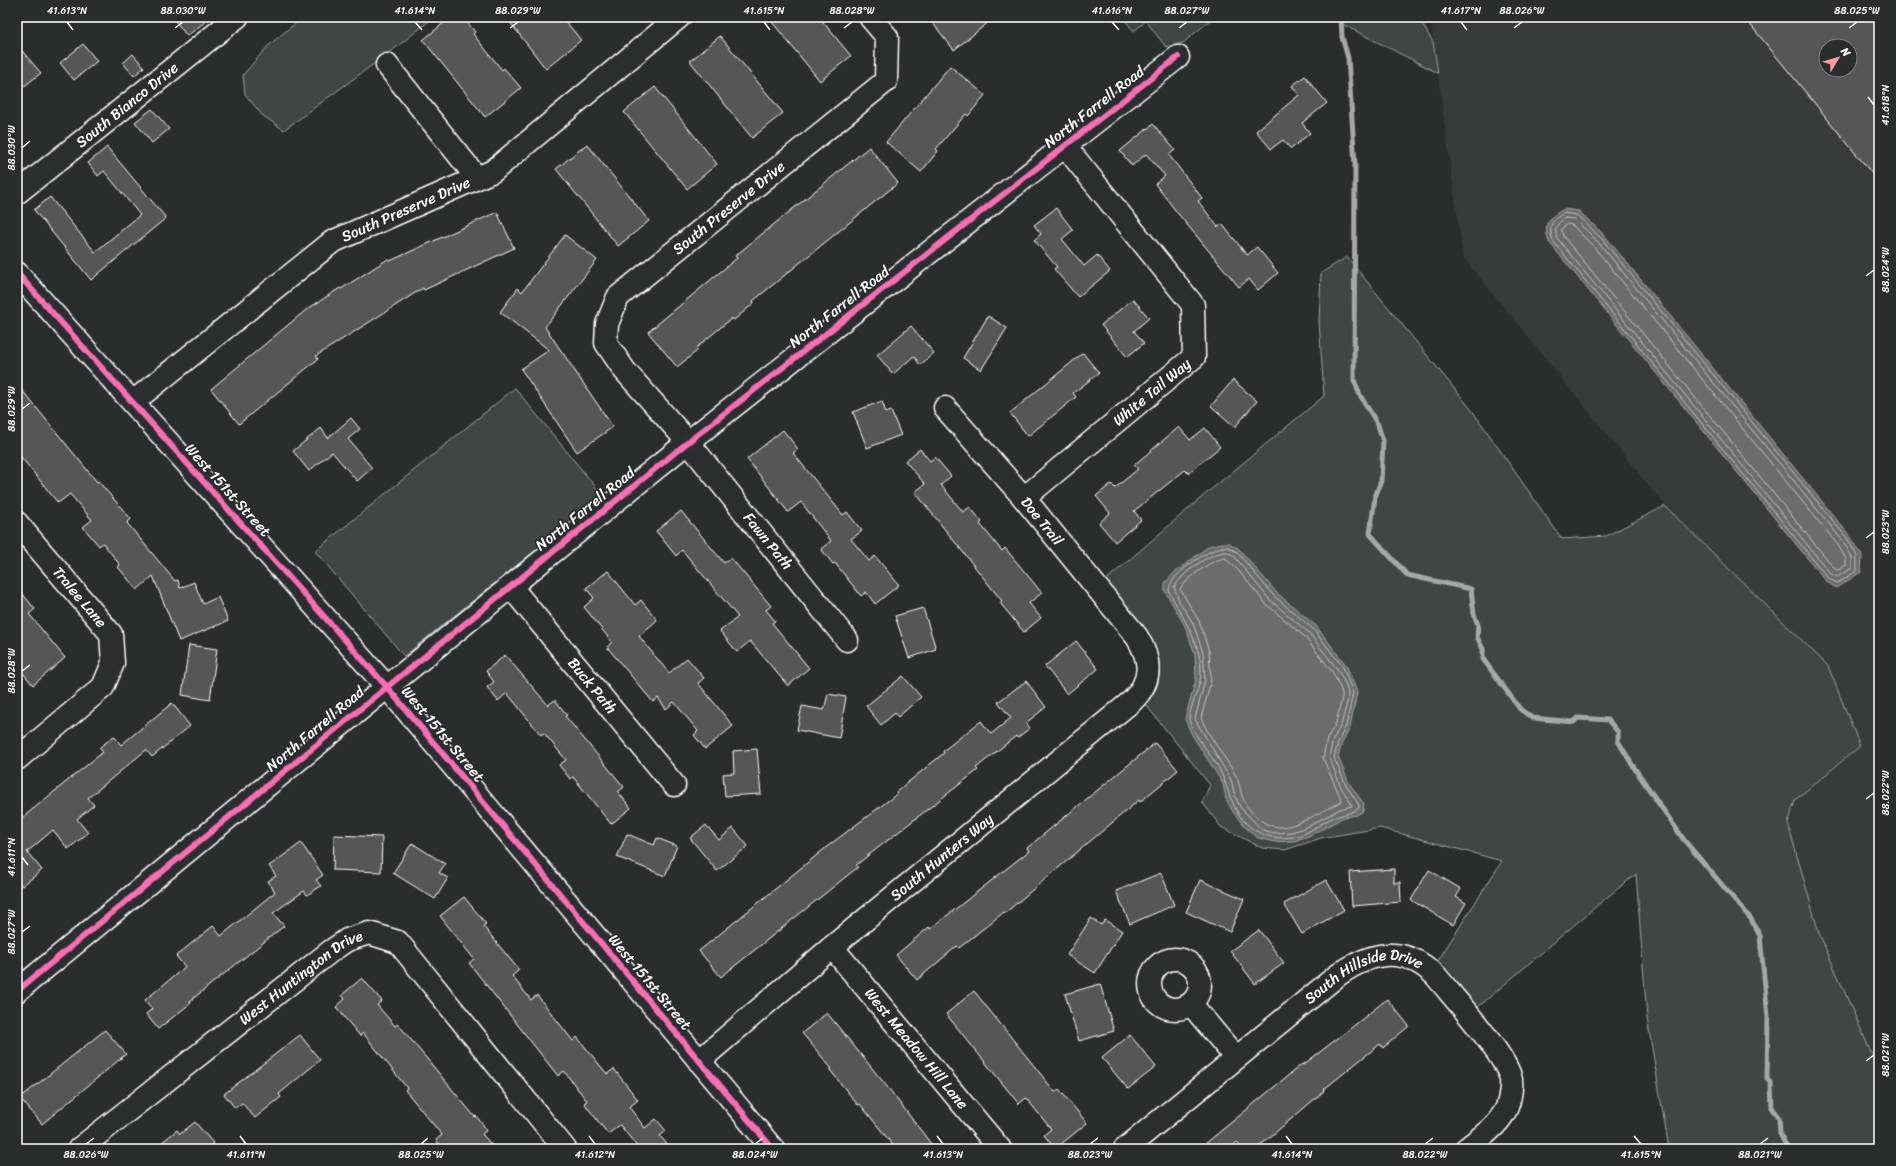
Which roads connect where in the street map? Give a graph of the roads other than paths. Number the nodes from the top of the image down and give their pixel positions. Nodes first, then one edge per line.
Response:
1 (237, 17) edge
2 (679, 17) edge
3 (870, 17) edge
4 (1178, 57) dead end
5 (388, 65) dead end
6 (1065, 146) junction
7 (477, 178) junction
8 (17, 193) edge
9 (17, 273) edge
10 (132, 402) junction
11 (945, 408) dead end
12 (688, 442) junction
13 (1024, 498) junction
14 (17, 523) edge
15 (511, 587) junction
16 (1137, 637) joint
17 (848, 640) dead end
18 (387, 687) junction
19 (17, 760) edge
20 (674, 784) dead end
21 (832, 947) junction
22 (17, 991) edge
23 (1191, 1004) dead end
24 (1236, 1058) junction
25 (699, 1061) junction
26 (79, 1149) edge
27 (565, 1149) edge
28 (773, 1149) edge
29 (1000, 1149) edge
30 (1125, 1149) edge
31 (1466, 1149) edge

1 - 8 street, South Bianco Drive
2 - 7 street, South Preserve Drive
3 - 12 street, South Preserve Drive
4 - 6 street, North Farrell Road
5 - 7 street
6 - 12 street, North Farrell Road
6 - 13 street, White Tail Way
7 - 10 street, South Preserve Drive
9 - 10 street, West 151st Street
10 - 18 street, West 151st Street
11 - 13 street, Doe Trail
12 - 15 street, North Farrell Road
12 - 17 street, Fawn Path
13 - 16 street, Doe Trail
14 - 19 street, Tralee Lane
15 - 18 street, North Farrell Road
15 - 20 street, Buck Path
16 - 21 street, South Hunters Way
18 - 22 street, North Farrell Road
18 - 25 street, West 151st Street
21 - 25 street, South Hunters Way
21 - 29 street, West Meadow Hill Lane
23 - 24 street
24 - 30 street, South Hillside Drive
24 - 31 street, South Hillside Drive
25 - 28 street, West 151st Street
26 - 27 street, West Huntington Drive

